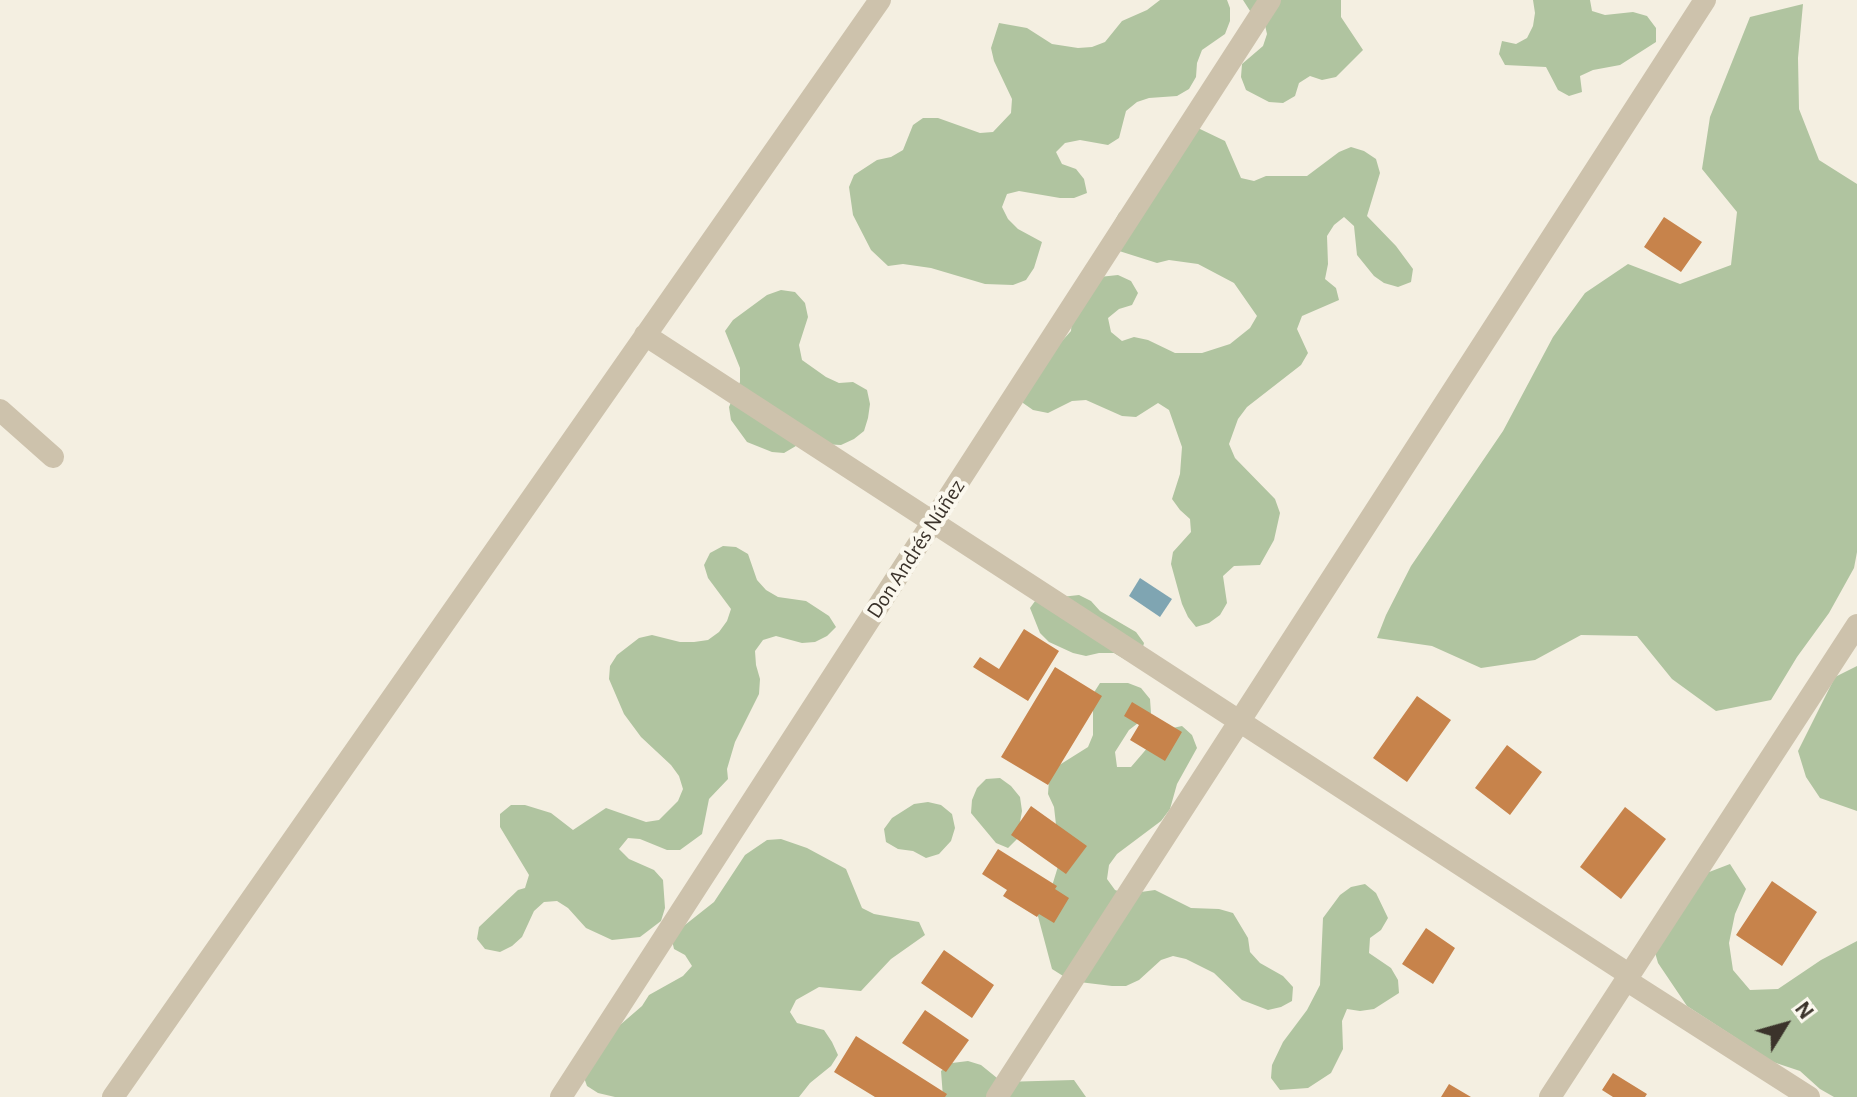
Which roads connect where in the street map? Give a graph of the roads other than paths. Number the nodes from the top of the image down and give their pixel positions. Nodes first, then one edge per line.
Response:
1 (880, 0) edge
2 (1270, 0) edge
3 (1705, 0) edge
4 (645, 335) junction
5 (0, 410) edge
6 (53, 457) dead end
7 (933, 522) junction
8 (1857, 625) edge
9 (1240, 721) junction
10 (1628, 977) junction
11 (119, 1095) edge
12 (561, 1097) edge
13 (997, 1097) edge
14 (1550, 1097) edge
15 (1809, 1097) edge

1 - 4 street
2 - 7 street, Don Andrés Núñez
3 - 9 street
4 - 7 street
4 - 11 street
5 - 6 street
7 - 9 street
7 - 12 street, Don Andrés Núñez
8 - 10 street
9 - 10 street
9 - 13 street
10 - 14 street
10 - 15 street

